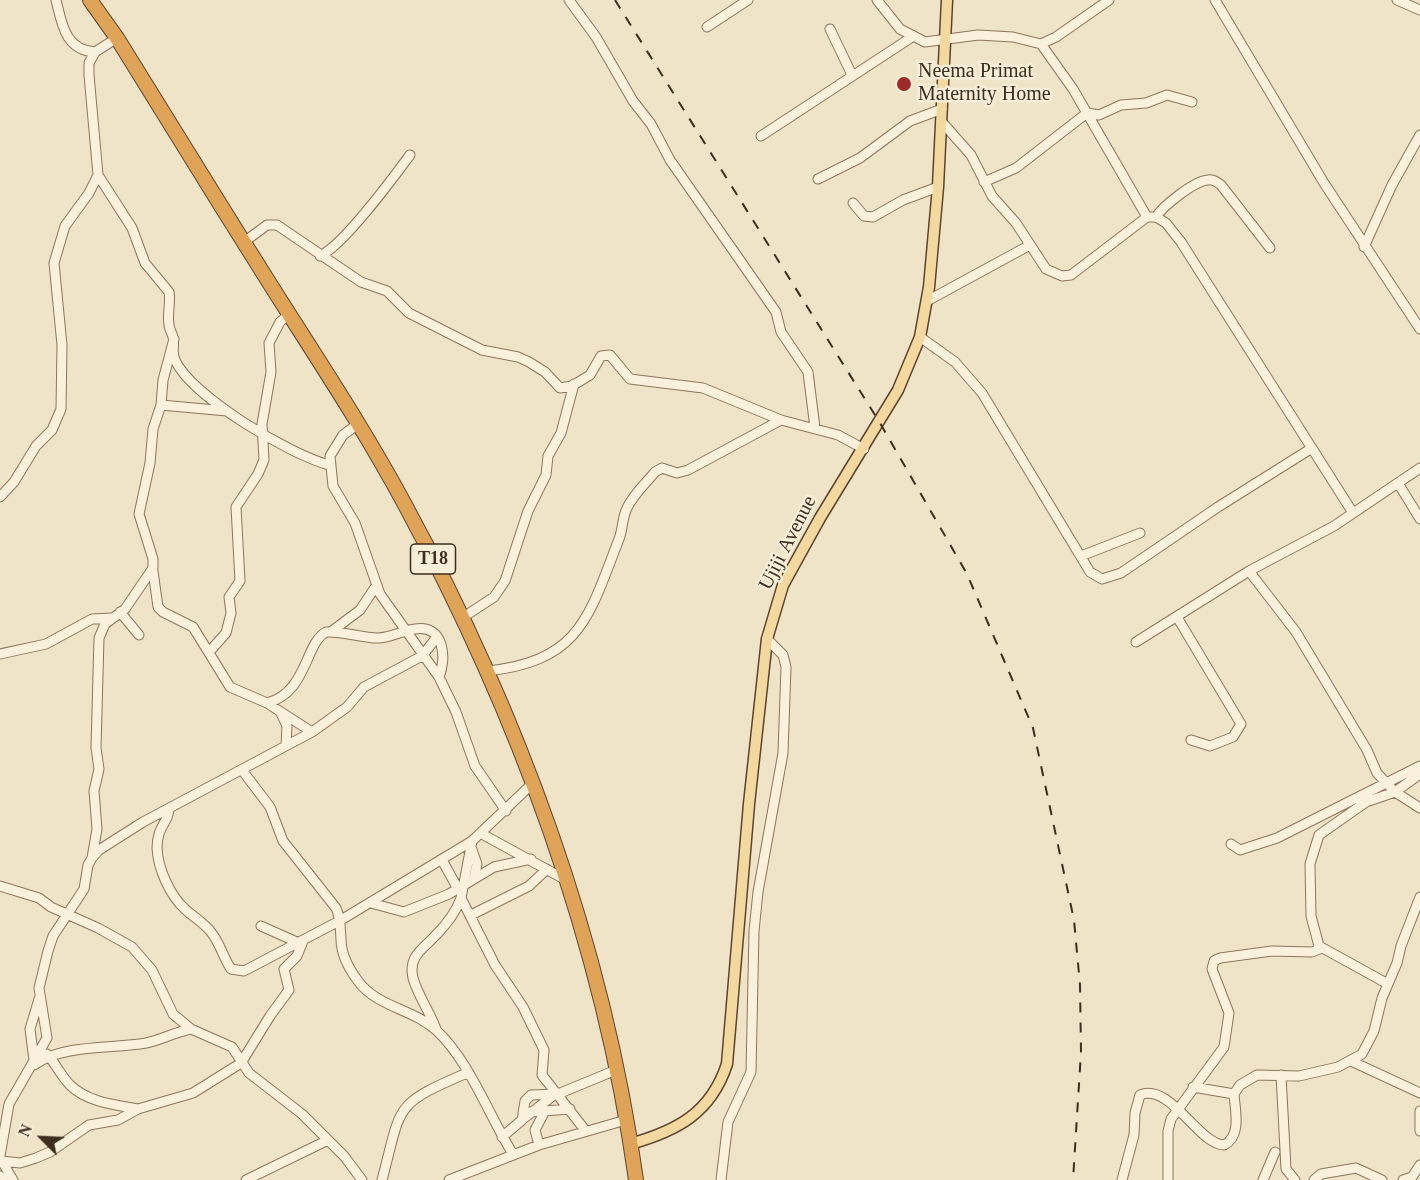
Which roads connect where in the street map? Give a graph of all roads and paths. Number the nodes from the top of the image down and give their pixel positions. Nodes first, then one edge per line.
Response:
1 (56, 0) edge
2 (90, 0) edge
3 (569, 0) edge
4 (748, 0) edge
5 (877, 0) edge
6 (947, 0) edge
7 (1109, 0) edge
8 (1215, 0) edge
9 (1397, 0) edge
10 (735, 4) edge
11 (1420, 10) edge
12 (707, 27) dead end
13 (830, 29) dead end
14 (912, 37) junction
15 (117, 38) junction
16 (945, 41) junction
17 (1041, 44) junction
18 (95, 52) junction
19 (852, 75) junction
20 (1192, 102) dead end
21 (942, 109) junction
22 (1087, 113) junction
23 (941, 122) junction
24 (1420, 135) edge
25 (761, 136) dead end
26 (410, 155) dead end
27 (98, 176) junction
28 (818, 179) dead end
29 (984, 182) junction
30 (938, 186) junction
31 (853, 203) dead end
32 (1151, 217) junction
33 (244, 242) junction
34 (1030, 244) junction
35 (1364, 247) junction
36 (1270, 248) dead end
37 (320, 256) junction
38 (927, 301) junction
39 (290, 314) junction
40 (1420, 329) edge
41 (920, 337) junction
42 (174, 339) junction
43 (574, 384) junction
44 (161, 405) junction
45 (227, 411) junction
46 (781, 420) junction
47 (358, 424) junction
48 (815, 428) junction
49 (263, 435) junction
50 (1312, 448) junction
51 (864, 449) junction
52 (329, 465) junction
53 (1420, 468) edge
54 (1398, 483) junction
55 (0, 497) edge
56 (1353, 513) junction
57 (1420, 519) edge
58 (1140, 532) dead end
59 (1081, 556) junction
60 (153, 568) junction
61 (1249, 571) junction
62 (376, 586) junction
63 (120, 612) junction
64 (1177, 617) junction
65 (111, 618) junction
66 (462, 618) junction
67 (407, 631) junction
68 (332, 632) junction
69 (139, 634) dead end
70 (437, 637) junction
71 (767, 639) junction
72 (1136, 642) dead end
73 (210, 651) junction
74 (0, 654) edge
75 (422, 656) junction
76 (488, 671) junction
77 (439, 677) junction
78 (278, 699) junction
79 (267, 704) junction
80 (279, 711) junction
81 (312, 732) junction
82 (1191, 740) dead end
83 (286, 745) junction
84 (1420, 766) edge
85 (242, 770) junction
86 (1420, 774) edge
87 (533, 783) junction
88 (1386, 784) junction
89 (1395, 792) junction
90 (1420, 808) edge
91 (169, 809) junction
92 (506, 811) junction
93 (482, 834) junction
94 (472, 844) junction
95 (1231, 844) dead end
96 (92, 858) junction
97 (531, 859) junction
98 (442, 860) junction
99 (547, 869) junction
100 (474, 879) junction
101 (566, 880) junction
102 (0, 886) edge
103 (461, 891) junction
104 (1420, 897) edge
105 (371, 903) junction
106 (67, 914) junction
107 (471, 915) junction
108 (341, 920) junction
109 (261, 926) dead end
110 (301, 942) junction
111 (1322, 948) junction
112 (414, 980) junction
113 (1388, 984) junction
114 (39, 997) junction
115 (417, 1017) junction
116 (191, 1029) junction
117 (438, 1032) junction
118 (45, 1053) junction
119 (34, 1060) junction
120 (1351, 1061) junction
121 (241, 1063) junction
122 (27, 1070) junction
123 (616, 1070) junction
124 (466, 1073) junction
125 (1281, 1075) junction
126 (1193, 1087) junction
127 (1420, 1093) edge
128 (556, 1094) junction
129 (1234, 1094) junction
130 (4, 1109) edge
131 (138, 1109) junction
132 (570, 1109) junction
133 (1179, 1109) junction
134 (545, 1111) junction
135 (1420, 1111) edge
136 (530, 1112) junction
137 (522, 1120) junction
138 (626, 1120) junction
139 (585, 1130) junction
140 (1420, 1131) edge
141 (502, 1137) junction
142 (328, 1140) junction
143 (630, 1144) junction
144 (539, 1145) junction
145 (1275, 1152) dead end
146 (513, 1154) junction
147 (1, 1158) edge
148 (20, 1163) junction
149 (1420, 1165) edge
150 (1287, 1176) edge
151 (5, 1178) edge
152 (246, 1180) edge
153 (362, 1180) edge
154 (381, 1180) edge
155 (449, 1180) edge
156 (636, 1180) edge
157 (721, 1180) edge
158 (1122, 1180) edge
159 (1168, 1180) edge
160 (1263, 1180) edge
161 (1295, 1180) edge
162 (1314, 1180) edge
163 (1382, 1180) edge
164 (1403, 1180) edge

1 - 18 street
2 - 15 highway, T18
3 - 48 street
4 - 10 street
5 - 14 street
6 - 16 main road, Ujiji Avenue
7 - 17 street
8 - 35 street
9 - 11 street
10 - 12 street
13 - 19 street
14 - 16 street
14 - 19 street
15 - 18 street
15 - 33 highway, T18
16 - 17 street
16 - 21 main road, Ujiji Avenue
17 - 22 street
18 - 27 street
19 - 25 street
20 - 22 street
21 - 23 main road, Ujiji Avenue
21 - 28 street
22 - 29 street
22 - 32 street
23 - 29 street
23 - 30 main road, Ujiji Avenue
24 - 35 street
26 - 37 street
27 - 42 street
27 - 55 street
29 - 34 street
30 - 31 street
30 - 38 main road, Ujiji Avenue
32 - 34 street
32 - 36 street
32 - 50 street
33 - 37 street
33 - 39 highway, T18
34 - 38 street
35 - 40 street
37 - 43 street
38 - 41 main road, Ujiji Avenue
39 - 47 highway, T18
39 - 49 street
41 - 51 main road, Ujiji Avenue
41 - 59 street
42 - 44 street
42 - 45 street
43 - 46 street
43 - 66 street
44 - 45 street
44 - 60 street
45 - 49 street
46 - 48 street
46 - 76 street
47 - 52 street
47 - 66 highway, T18
48 - 51 street
49 - 52 street
49 - 73 street
50 - 56 street
50 - 59 street
51 - 71 main road, Ujiji Avenue
52 - 62 street
53 - 54 street
54 - 56 street
54 - 57 street
56 - 61 street
58 - 59 street
60 - 63 street
60 - 73 street
61 - 64 street
61 - 88 street
62 - 67 street
62 - 68 street
63 - 65 street
63 - 69 street
64 - 72 street
64 - 82 street
65 - 74 street
65 - 96 street
66 - 76 highway, T18
67 - 68 street
67 - 70 street
67 - 75 street
68 - 78 street
70 - 75 street
70 - 77 street
71 - 143 main road, Ujiji Avenue
71 - 157 street
73 - 79 street
75 - 77 street
75 - 81 street
76 - 87 highway, T18
77 - 92 street
78 - 79 street
78 - 80 street
79 - 80 street
80 - 81 street
80 - 83 street
81 - 83 street
83 - 85 street
84 - 88 street
85 - 91 street
85 - 108 street
86 - 89 street
87 - 92 street
87 - 101 highway, T18
88 - 89 street
88 - 95 street
89 - 90 street
89 - 111 street
91 - 96 street
91 - 110 street
92 - 93 street
93 - 94 street
93 - 97 street
94 - 98 street
94 - 100 street
94 - 103 street
96 - 106 street
97 - 99 street
97 - 100 street
98 - 103 street
98 - 105 street
99 - 101 street
99 - 107 street
100 - 103 street
101 - 123 highway, T18
102 - 106 street
103 - 105 street
103 - 107 street
103 - 112 street
104 - 113 street
105 - 108 street
106 - 114 street
106 - 116 street
107 - 128 street
108 - 110 street
108 - 115 street
109 - 110 street
110 - 121 street
111 - 113 street
111 - 126 street
112 - 115 street
112 - 117 street
113 - 120 street
114 - 118 street
114 - 119 street
115 - 117 street
116 - 118 street
116 - 121 street
117 - 124 street
118 - 119 street
118 - 122 street
118 - 131 street
119 - 122 street
120 - 125 street
120 - 127 street
121 - 131 street
121 - 142 street
122 - 130 street
123 - 128 street
123 - 138 highway, T18
124 - 141 street
124 - 154 street
125 - 129 street
125 - 150 street
126 - 129 street
126 - 133 street
128 - 132 street
128 - 136 street
128 - 137 street
129 - 133 street
130 - 147 street
131 - 148 street
132 - 134 street
132 - 139 street
133 - 158 street
133 - 159 street
134 - 136 street
134 - 144 street
135 - 140 street
136 - 137 street
137 - 141 street
138 - 139 street
138 - 143 highway, T18
139 - 144 street
141 - 146 street
142 - 152 street
142 - 153 street
143 - 156 highway, T18
144 - 146 street
145 - 160 street
146 - 155 street
147 - 148 street
147 - 151 street
148 - 151 street
149 - 164 street
150 - 161 street
162 - 163 street

